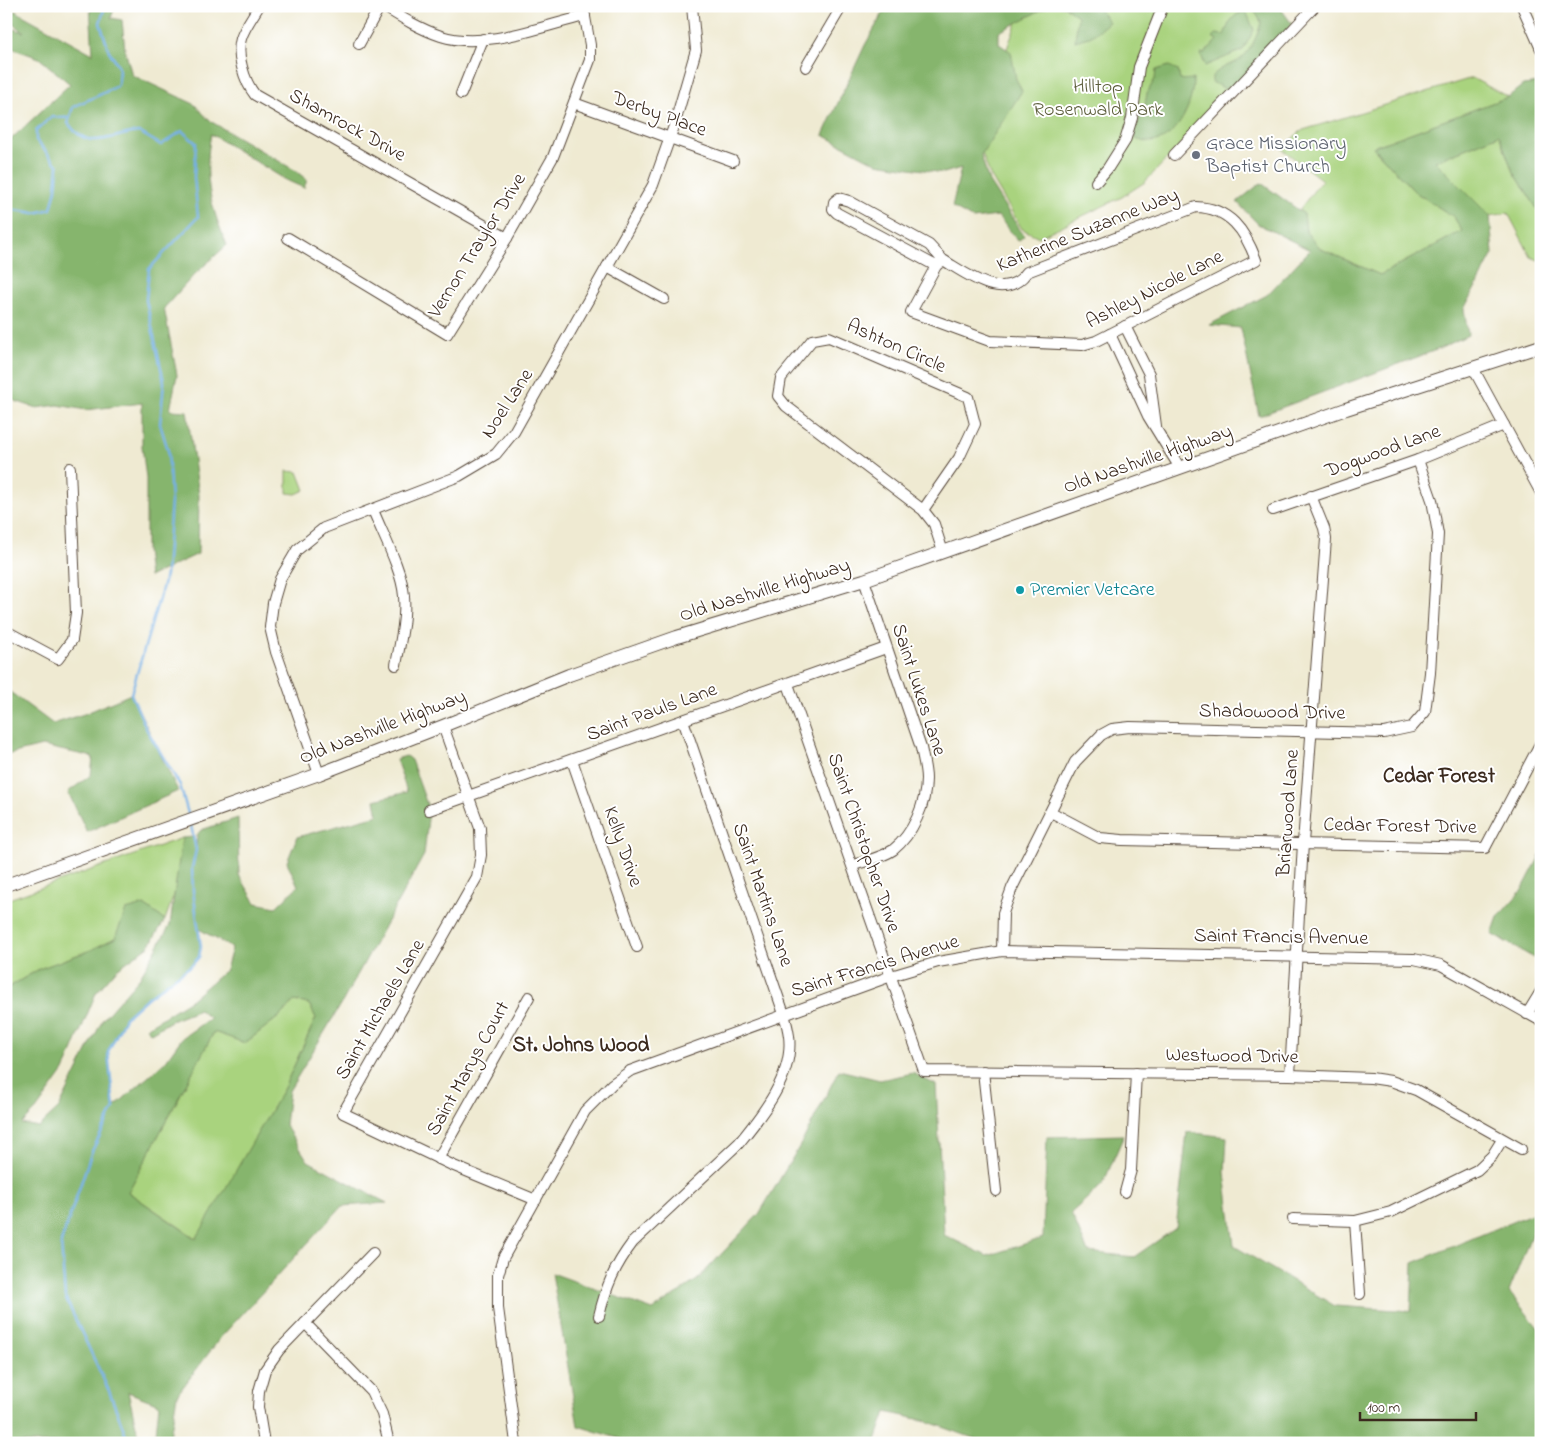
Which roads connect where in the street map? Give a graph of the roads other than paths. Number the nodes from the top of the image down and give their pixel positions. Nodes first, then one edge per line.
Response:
1 (259, 6) edge
2 (382, 6) edge
3 (692, 6) edge
4 (842, 6) edge
5 (1163, 6) edge
6 (1315, 6) edge
7 (1522, 6) edge
8 (584, 11) edge
9 (483, 39) junction
10 (359, 44) dead end
11 (1541, 49) edge
12 (806, 66) dead end
13 (461, 94) dead end
14 (574, 103) junction
15 (670, 137) junction
16 (1174, 156) dead end
17 (733, 161) dead end
18 (1096, 182) dead end
19 (288, 238) dead end
20 (507, 238) junction
21 (940, 263) junction
22 (1246, 264) joint
23 (607, 267) junction
24 (664, 299) dead end
25 (1124, 326) junction
26 (1110, 334) junction
27 (1541, 346) edge
28 (1473, 368) junction
29 (1147, 370) junction
30 (1130, 378) junction
31 (1504, 425) junction
32 (1156, 426) junction
33 (1418, 460) junction
34 (70, 468) dead end
35 (1180, 468) junction
36 (1541, 493) edge
37 (1311, 496) junction
38 (372, 510) junction
39 (923, 510) junction
40 (1273, 510) dead end
41 (943, 552) junction
42 (864, 580) junction
43 (6, 631) edge
44 (886, 648) junction
45 (396, 665) dead end
46 (788, 684) junction
47 (683, 720) junction
48 (443, 726) junction
49 (1313, 731) junction
50 (1541, 742) edge
51 (572, 760) junction
52 (319, 774) junction
53 (468, 796) junction
54 (429, 810) dead end
55 (1051, 812) junction
56 (1303, 843) junction
57 (854, 866) junction
58 (6, 885) edge
59 (637, 947) dead end
60 (1002, 951) junction
61 (1296, 955) junction
62 (890, 976) junction
63 (1541, 991) edge
64 (529, 997) dead end
65 (784, 1014) junction
66 (1527, 1014) junction
67 (1541, 1022) edge
68 (924, 1071) joint
69 (983, 1071) junction
70 (1136, 1073) junction
71 (1290, 1075) junction
72 (1502, 1140) junction
73 (1521, 1149) dead end
74 (438, 1158) junction
75 (996, 1191) dead end
76 (1125, 1192) dead end
77 (536, 1200) junction
78 (1293, 1219) dead end
79 (1355, 1221) junction
80 (373, 1253) dead end
81 (1360, 1294) dead end
82 (599, 1316) dead end
83 (305, 1323) junction
84 (264, 1443) edge
85 (389, 1443) edge
86 (516, 1443) edge

1 - 20 street, Shamrock Drive
2 - 9 street
2 - 10 street
3 - 15 street, Noel Lane
4 - 12 street
5 - 18 street
6 - 16 street
7 - 11 street
8 - 9 street
8 - 14 street, Vernon Traylor Drive
9 - 13 street
14 - 15 street, Derby Place
14 - 20 street, Vernon Traylor Drive
15 - 17 street, Derby Place
15 - 23 street, Noel Lane
19 - 20 street, Vernon Traylor Drive
21 - 21 street
21 - 22 street, Katherine Suzanne Way
21 - 26 street, Ashley Nicole Lane
22 - 25 street, Ashley Nicole Lane
23 - 24 street
23 - 38 street, Noel Lane
25 - 26 street, Ashley Nicole Lane
25 - 29 street
26 - 30 street
27 - 28 main road, Old Nashville Highway
28 - 31 street
28 - 35 main road, Old Nashville Highway
29 - 30 street
29 - 32 street
30 - 32 street
31 - 33 street, Dogwood Lane
31 - 36 street
32 - 35 street
33 - 37 street, Dogwood Lane
33 - 49 street, Shadowood Drive
34 - 43 street
35 - 41 main road, Old Nashville Highway
37 - 40 street, Dogwood Lane
37 - 49 street, Briarwood Lane
38 - 45 street
38 - 52 street, Noel Lane
39 - 39 street, Ashton Circle
39 - 41 street, Ashton Circle
41 - 42 main road, Old Nashville Highway
42 - 44 street, Saint Lukes Lane
42 - 48 main road, Old Nashville Highway
44 - 46 street, Saint Pauls Lane
44 - 57 street, Saint Lukes Lane
46 - 47 street, Saint Pauls Lane
46 - 57 street, Saint Christopher Drive
47 - 51 street, Saint Pauls Lane
47 - 65 street, Saint Martins Lane
48 - 52 main road, Old Nashville Highway
48 - 53 street, Saint Michaels Lane
49 - 55 street, Shadowood Drive
49 - 56 street, Briarwood Lane
50 - 56 street, Cedar Forest Drive
51 - 53 street, Saint Pauls Lane
51 - 59 street, Kelly Drive
52 - 58 main road, Old Nashville Highway
53 - 54 street, Saint Pauls Lane
53 - 74 street, Saint Michaels Lane
55 - 56 street, Cedar Forest Drive
55 - 60 street, Shadowood Drive
56 - 61 street, Briarwood Lane
57 - 62 street, Saint Christopher Drive
60 - 61 street, Saint Francis Avenue
60 - 62 street, Saint Francis Avenue
61 - 66 street, Saint Francis Avenue
61 - 71 street, Briarwood Lane
62 - 65 street, Saint Francis Avenue
62 - 68 street, Saint Christopher Drive
63 - 66 street
64 - 74 street, Saint Marys Court
65 - 77 street, Saint Francis Avenue
65 - 82 street, Saint Martins Lane
66 - 67 street, Saint Francis Avenue
68 - 69 street, Westwood Drive
69 - 70 street, Westwood Drive
69 - 75 street
70 - 71 street, Westwood Drive
70 - 76 street
71 - 72 street, Westwood Drive
72 - 73 street, Westwood Drive
72 - 79 street
74 - 77 street, Saint Michaels Lane
77 - 86 street, Saint Francis Avenue
78 - 79 street
79 - 81 street
80 - 83 street
83 - 84 street
83 - 85 street

